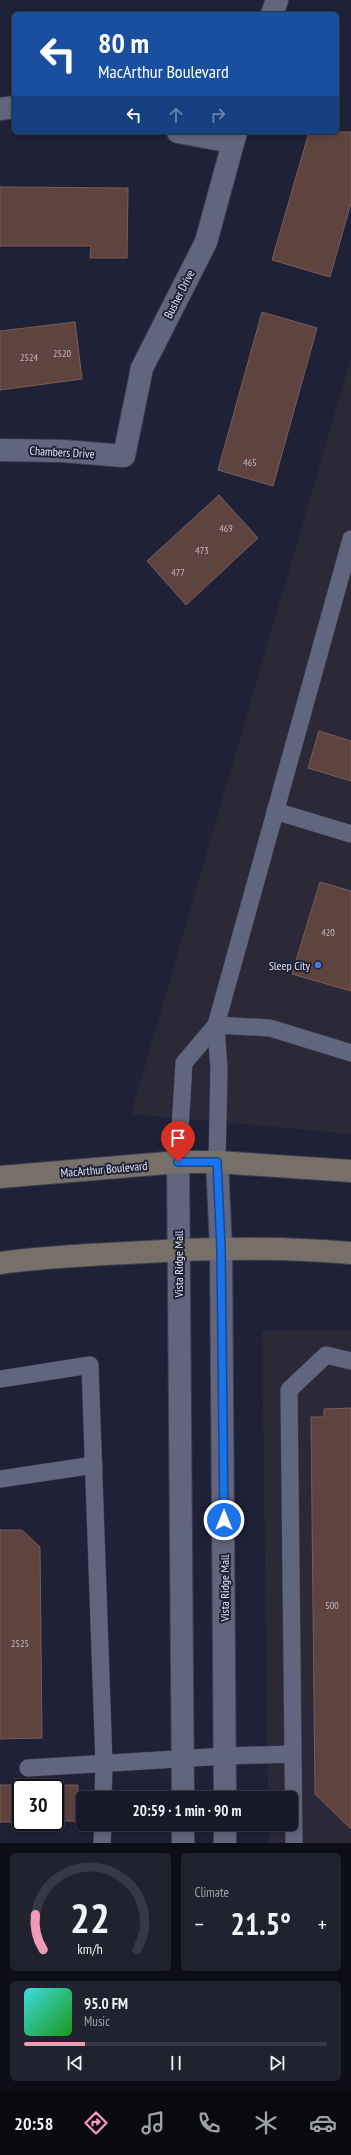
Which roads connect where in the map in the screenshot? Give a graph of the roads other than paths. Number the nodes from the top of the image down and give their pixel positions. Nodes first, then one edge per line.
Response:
1 (277, 0) edge
2 (273, 12) edge
3 (12, 106) edge
4 (0, 108) edge
5 (200, 134) edge
6 (234, 137) edge
7 (0, 450) edge
8 (124, 456) joint
9 (351, 539) edge
10 (275, 811) junction
11 (351, 834) edge
12 (216, 1025) junction
13 (351, 1053) edge
14 (178, 1162) junction
15 (217, 1162) junction
16 (351, 1171) edge
17 (0, 1178) edge
18 (221, 1248) junction
19 (177, 1250) junction
20 (351, 1253) edge
21 (0, 1263) edge
22 (351, 1361) edge
23 (0, 1379) edge
24 (94, 1465) junction
25 (0, 1478) edge
26 (292, 1754) junction
27 (226, 1756) junction
28 (182, 1759) junction
29 (104, 1764) junction
30 (28, 1768) dead end
31 (103, 1791) edge
32 (183, 1791) edge
33 (225, 1791) edge
34 (102, 1831) edge
35 (183, 1831) edge
36 (225, 1831) edge
37 (102, 1843) edge
38 (183, 1843) edge
39 (225, 1843) edge
40 (294, 1843) edge

1 - 2 street
3 - 4 street
5 - 6 street
6 - 8 street, Busher Drive
7 - 8 street, Chambers Drive
9 - 10 lane
10 - 11 lane
10 - 12 lane
12 - 13 lane
12 - 14 lane
12 - 15 lane
14 - 15 main road, MacArthur Boulevard
14 - 17 main road, MacArthur Boulevard
14 - 19 street, Vista Ridge Mall
15 - 16 main road, MacArthur Boulevard
15 - 18 street, Vista Ridge Mall
18 - 19 main road
18 - 20 main road
18 - 27 street, Vista Ridge Mall
19 - 21 main road
19 - 28 street, Vista Ridge Mall
22 - 26 lane
23 - 24 lane
24 - 25 lane
24 - 29 lane
26 - 27 lane
26 - 40 lane
27 - 28 lane
27 - 33 street, Vista Ridge Mall
28 - 29 lane
28 - 32 street, Vista Ridge Mall
29 - 30 lane
29 - 31 lane
34 - 37 lane
35 - 38 street
36 - 39 street

